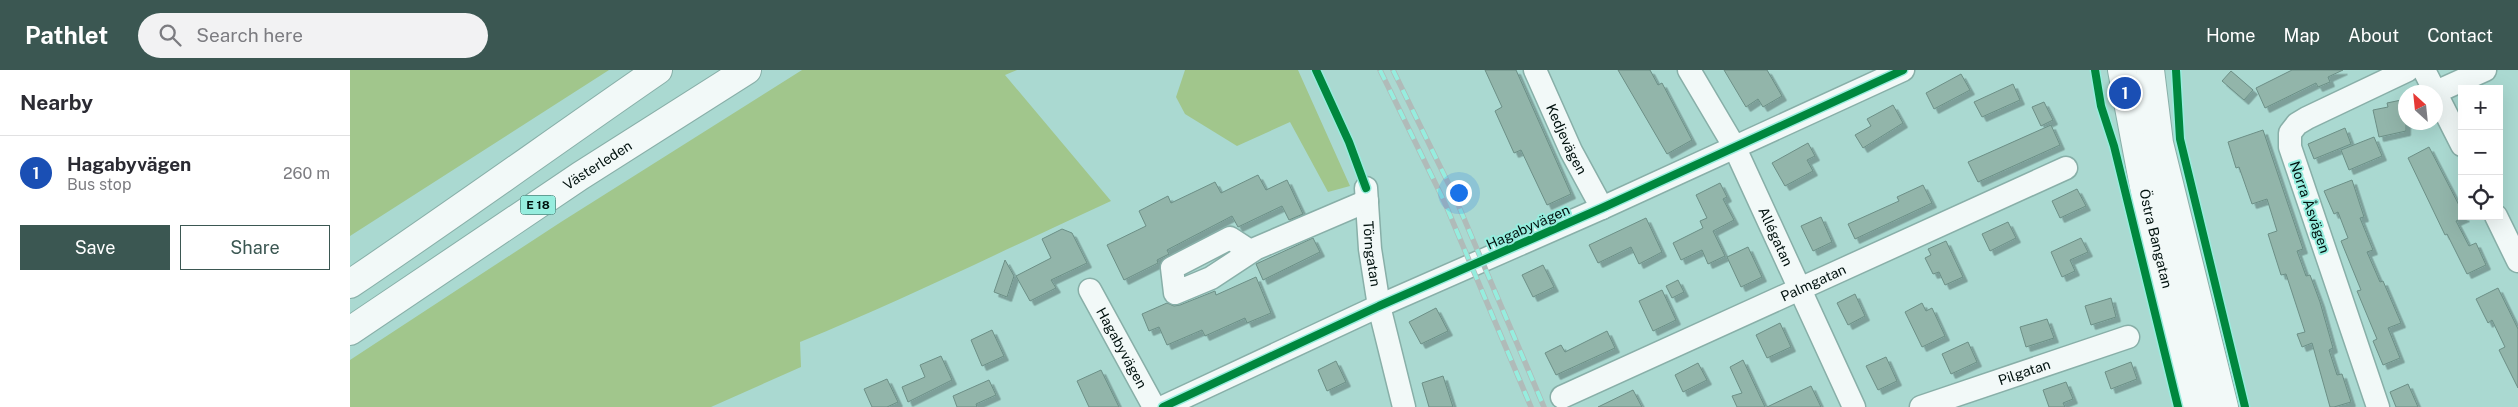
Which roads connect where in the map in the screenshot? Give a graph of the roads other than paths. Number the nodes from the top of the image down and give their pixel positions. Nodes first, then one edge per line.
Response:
1 (658, 70) edge
2 (747, 70) edge
3 (1536, 70) edge
4 (1689, 70) edge
5 (1903, 70) edge
6 (2122, 70) edge
7 (2150, 70) edge
8 (2408, 70) edge
9 (2424, 70) edge
10 (2485, 70) edge
11 (2432, 85) edge
12 (2443, 89) edge
13 (2443, 106) edge
14 (2458, 137) edge
15 (1734, 146) junction
16 (2066, 168) dead end
17 (1602, 208) junction
18 (2507, 227) edge
19 (1256, 249) dead end
20 (2518, 261) edge
21 (350, 284) edge
22 (1090, 290) dead end
23 (1801, 290) junction
24 (1379, 306) junction
25 (350, 331) edge
26 (2128, 338) dead end
27 (1562, 397) dead end
28 (1154, 407) edge
29 (1162, 407) edge
30 (1404, 407) edge
31 (1854, 407) edge
32 (1921, 407) edge
33 (2197, 407) edge
34 (2224, 407) edge
35 (2378, 407) edge

1 - 21 main road
2 - 25 main road, Västerleden / E 18
3 - 17 street, Kedjevägen
4 - 15 street, Allégatan
5 - 15 street, Hagabyvägen
6 - 33 main road, Östra Bangatan
7 - 34 main road, Östra Bangatan
8 - 35 street, Norra Åsvägen
9 - 11 street
10 - 12 street
13 - 14 street
15 - 17 street, Hagabyvägen
15 - 23 street, Allégatan
16 - 23 street, Palmgatan
17 - 24 street, Hagabyvägen
18 - 20 street
19 - 24 street, Törngatan
22 - 28 street, Hagabyvägen
23 - 27 street, Palmgatan
23 - 31 street, Allégatan
24 - 29 street, Hagabyvägen
24 - 30 street, Törngatan
26 - 32 street, Pilgatan

